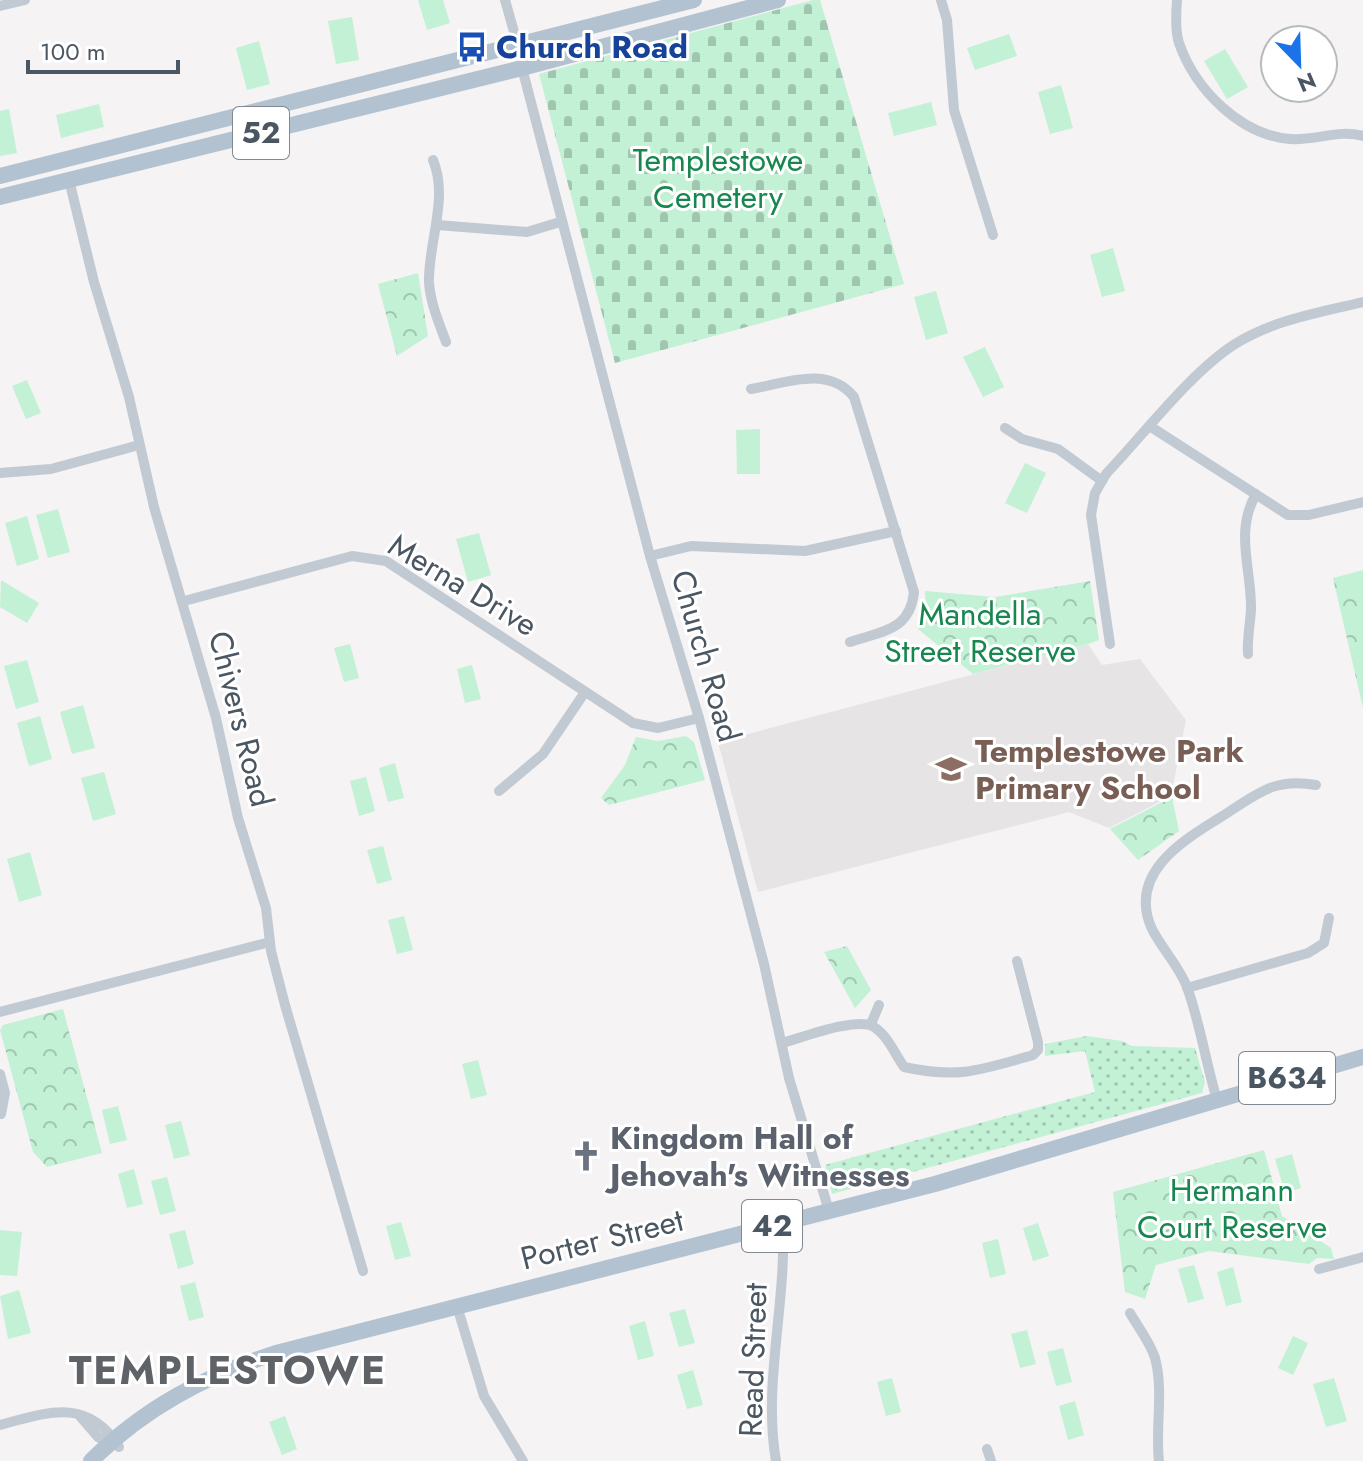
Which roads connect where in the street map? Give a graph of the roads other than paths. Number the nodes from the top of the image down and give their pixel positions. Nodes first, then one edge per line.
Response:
1 (25, 0) edge
2 (505, 0) edge
3 (694, 0) edge
4 (778, 0) edge
5 (941, 0) edge
6 (1177, 0) edge
7 (0, 6) edge
8 (518, 46) junction
9 (452, 63) junction
10 (522, 68) junction
11 (401, 76) junction
12 (406, 97) junction
13 (1363, 136) edge
14 (433, 160) dead end
15 (0, 176) edge
16 (69, 180) junction
17 (0, 197) edge
18 (560, 222) junction
19 (437, 225) junction
20 (993, 235) dead end
21 (1363, 302) edge
22 (446, 342) dead end
23 (751, 389) dead end
24 (1151, 427) junction
25 (1005, 428) dead end
26 (139, 445) junction
27 (0, 473) edge
28 (1102, 481) junction
29 (1256, 494) junction
30 (1363, 502) edge
31 (896, 531) junction
32 (650, 556) junction
33 (184, 601) junction
34 (850, 642) dead end
35 (1110, 644) dead end
36 (1248, 654) dead end
37 (585, 692) junction
38 (699, 718) junction
39 (1316, 785) dead end
40 (499, 791) dead end
41 (1329, 918) dead end
42 (270, 942) junction
43 (1017, 961) dead end
44 (1187, 988) junction
45 (879, 1005) dead end
46 (0, 1012) edge
47 (871, 1024) junction
48 (782, 1043) junction
49 (1363, 1057) edge
50 (1363, 1067) edge
51 (0, 1074) edge
52 (1217, 1100) junction
53 (1, 1114) edge
54 (828, 1207) junction
55 (782, 1219) junction
56 (1363, 1257) edge
57 (1319, 1269) dead end
58 (363, 1271) dead end
59 (457, 1306) junction
60 (1130, 1313) dead end
61 (0, 1425) edge
62 (113, 1442) junction
63 (987, 1449) dead end
64 (91, 1461) edge
65 (104, 1461) edge
66 (523, 1461) edge
67 (776, 1461) edge
68 (991, 1461) edge
69 (1159, 1461) edge

1 - 7 street
2 - 8 street
3 - 8 main road, 52
4 - 10 main road, 52
5 - 20 street
6 - 13 street
8 - 9 main road, 52
9 - 10 main road
9 - 11 main road, 52
10 - 12 main road, 52
10 - 18 street, Church Road
11 - 12 main road
11 - 15 main road, 52
12 - 16 main road, 52
14 - 19 street
16 - 17 main road, 52
16 - 26 street, Chivers Road
18 - 19 street
18 - 32 street, Church Road
19 - 22 street
21 - 24 street
23 - 31 street
24 - 28 street
24 - 29 street
25 - 28 street
26 - 27 street
26 - 33 street, Chivers Road
28 - 35 street
29 - 30 street
29 - 36 street
31 - 32 street
31 - 34 street
32 - 38 street, Church Road
33 - 37 street, Merna Drive
33 - 42 street, Chivers Road
37 - 38 street, Merna Drive
37 - 40 street
38 - 48 street, Church Road
39 - 44 street
41 - 44 street
42 - 46 street
42 - 58 street, Chivers Road
43 - 47 street
44 - 52 street
45 - 47 street
47 - 48 street
48 - 54 street, Church Road
49 - 52 main road, Porter Street / B634
50 - 52 main road, Porter Street / B634
51 - 53 street
52 - 54 main road, Porter Street / 42
54 - 55 main road, Porter Street / 42
55 - 59 main road, Porter Street / 42
55 - 67 street, Read Street
56 - 57 street
59 - 62 main road, Porter Street / 42
59 - 66 street
60 - 69 street
61 - 62 street
62 - 64 main road, 42
62 - 65 main road, 42
63 - 68 street

